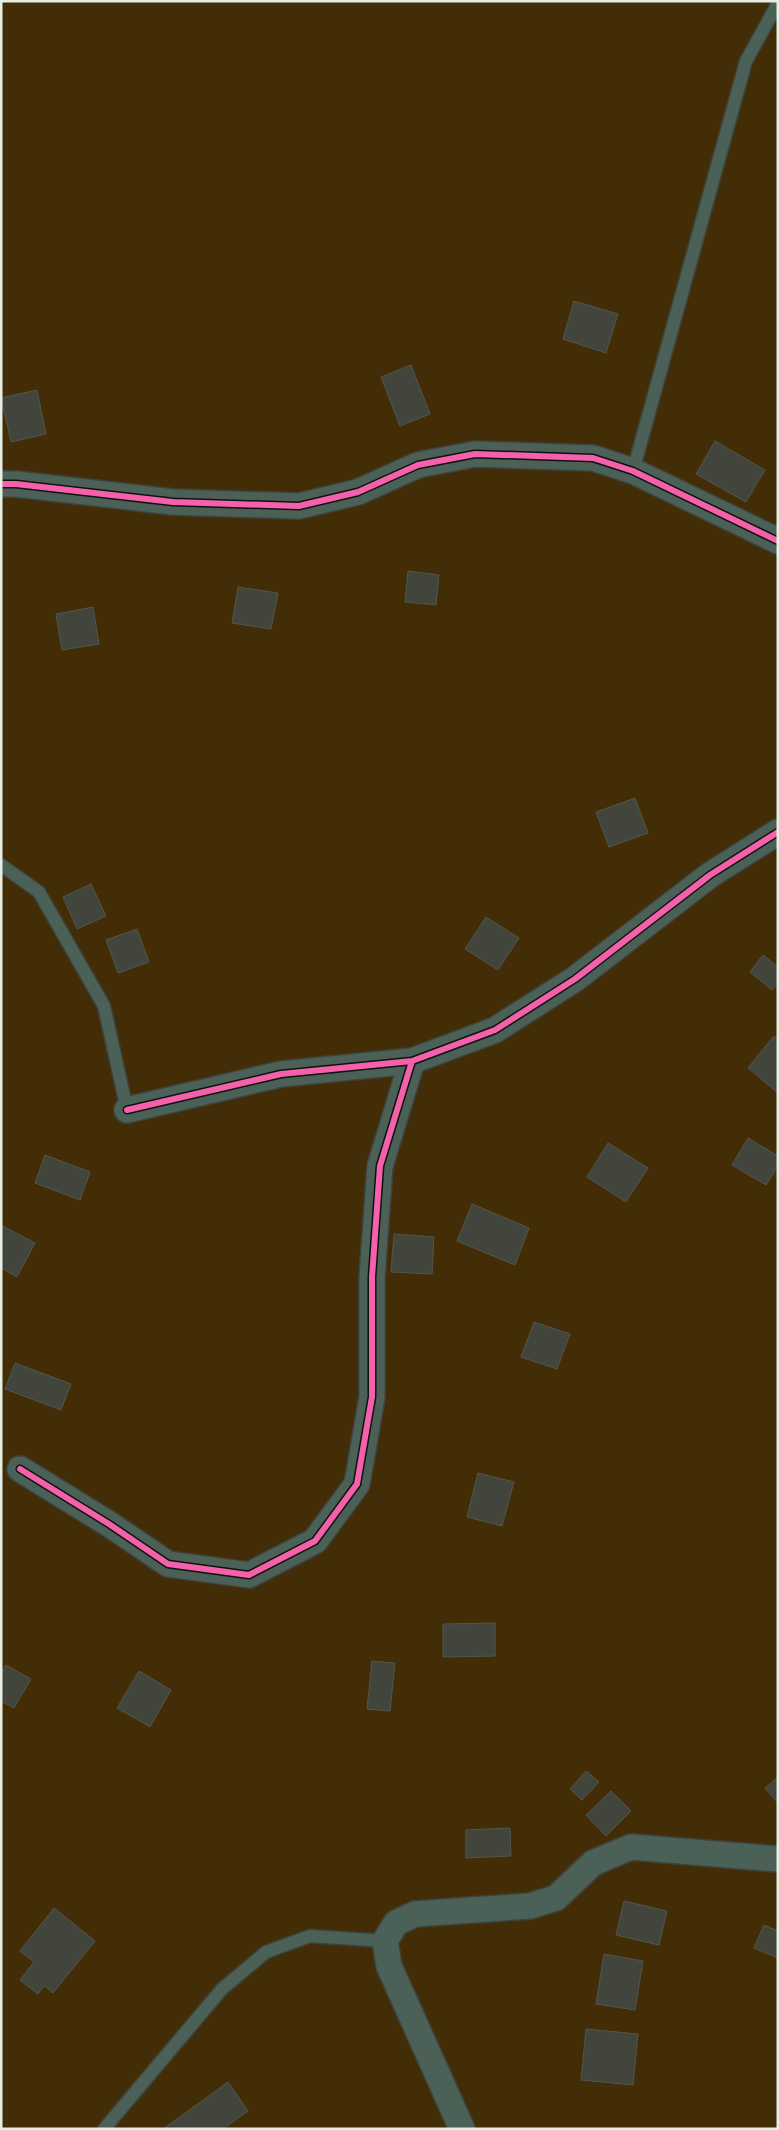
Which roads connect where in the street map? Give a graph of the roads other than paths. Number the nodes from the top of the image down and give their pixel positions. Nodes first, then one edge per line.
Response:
1 (778, 3) edge
2 (633, 470) junction
3 (1, 484) edge
4 (778, 541) edge
5 (778, 832) edge
6 (1, 865) edge
7 (412, 1061) junction
8 (127, 1110) joint
9 (20, 1469) dead end
10 (778, 1859) edge
11 (385, 1941) junction
12 (104, 2129) edge
13 (462, 2129) edge

1 - 2 lane
2 - 3 street
2 - 4 street
5 - 7 street
6 - 8 lane
7 - 8 street
7 - 9 street
10 - 11 street
11 - 12 lane
11 - 13 street

